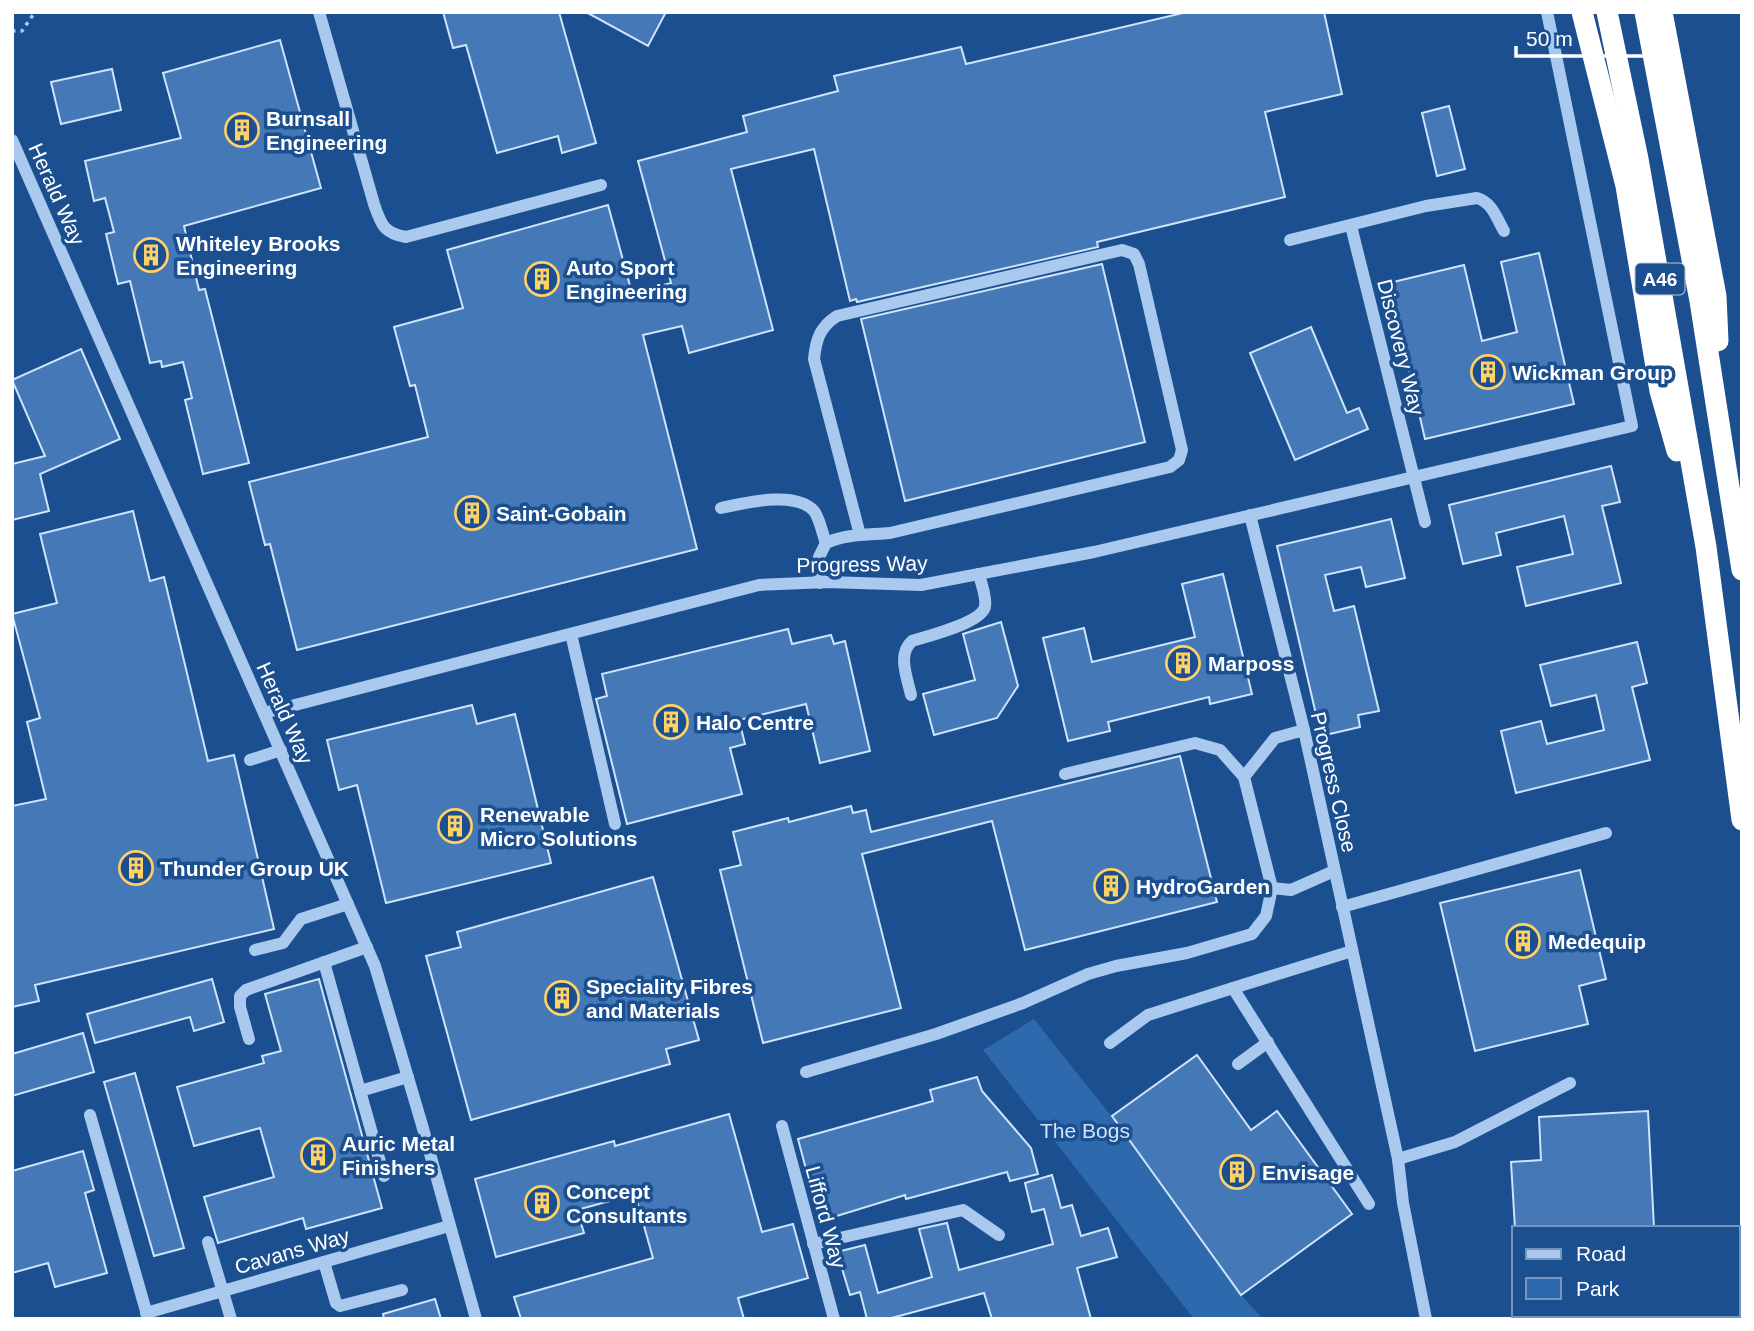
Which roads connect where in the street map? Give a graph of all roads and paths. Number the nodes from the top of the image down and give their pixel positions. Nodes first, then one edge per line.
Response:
1 (35, 12) edge
2 (319, 12) edge
3 (1548, 12) edge
4 (1582, 12) edge
5 (1607, 12) edge
6 (1645, 12) edge
7 (1662, 12) edge
8 (12, 31) edge
9 (12, 140) edge
10 (601, 185) dead end
11 (1351, 226) junction
12 (1504, 231) dead end
13 (1290, 240) dead end
14 (1727, 475) junction
15 (1414, 477) junction
16 (721, 508) dead end
17 (1250, 516) junction
18 (1425, 522) dead end
19 (860, 535) junction
20 (826, 543) junction
21 (1706, 547) junction
22 (1742, 569) edge
23 (979, 574) junction
24 (820, 583) junction
25 (571, 634) junction
26 (911, 695) dead end
27 (264, 713) junction
28 (1304, 730) junction
29 (281, 750) junction
30 (250, 760) dead end
31 (1065, 774) dead end
32 (1244, 777) junction
33 (1742, 820) edge
34 (615, 824) dead end
35 (1606, 833) dead end
36 (1334, 872) junction
37 (1272, 888) junction
38 (348, 904) junction
39 (1342, 907) junction
40 (367, 947) junction
41 (255, 950) dead end
42 (1352, 951) junction
43 (324, 962) junction
44 (1233, 988) junction
45 (249, 1039) dead end
46 (1268, 1042) junction
47 (1110, 1043) dead end
48 (1238, 1063) dead end
49 (806, 1072) dead end
50 (408, 1077) junction
51 (1570, 1083) dead end
52 (360, 1091) junction
53 (90, 1115) dead end
54 (782, 1126) dead end
55 (1398, 1159) junction
56 (384, 1176) dead end
57 (1370, 1204) dead end
58 (449, 1226) junction
59 (999, 1235) dead end
60 (208, 1242) dead end
61 (813, 1244) junction
62 (324, 1262) junction
63 (402, 1290) dead end
64 (222, 1291) junction
65 (147, 1316) edge
66 (231, 1319) edge
67 (475, 1319) edge
68 (834, 1319) edge
69 (1426, 1319) edge

1 - 8 path
2 - 10 street
3 - 15 street, Progress Way
4 - 21 highway
5 - 21 highway, A46
6 - 14 highway, A46
7 - 14 highway
9 - 27 street, Herald Way
11 - 12 street
11 - 13 street
11 - 15 street, Discovery Way
14 - 22 highway, A46
15 - 17 street, Progress Way
15 - 18 street, Discovery Way
16 - 20 street
17 - 23 street, Progress Way
17 - 28 street, Progress Close
19 - 19 street
19 - 20 street
20 - 24 street
21 - 33 highway, A46
23 - 24 street, Progress Way
23 - 26 street
24 - 25 street, Progress Way
25 - 27 street, Progress Way
25 - 34 street
27 - 29 street, Herald Way
28 - 32 street
28 - 36 street, Progress Close
29 - 30 street
29 - 38 street, Herald Way
31 - 32 street
32 - 37 street
35 - 39 street
36 - 37 street
36 - 39 street, Progress Close
37 - 49 street
38 - 40 street, Herald Way
38 - 41 street
39 - 42 street, Progress Close
40 - 43 street
40 - 50 street, Herald Way
42 - 44 street
42 - 55 street, Progress Close
43 - 45 street
43 - 52 street
44 - 46 street
44 - 47 street
46 - 48 street
46 - 57 street
50 - 52 street
50 - 58 street, Herald Way
51 - 55 street
52 - 56 street
53 - 65 street, Cavans Way
54 - 61 street, Lifford Way
55 - 69 street, Progress Close
58 - 62 street, Cavans Way
58 - 67 street, Herald Way
59 - 61 street
60 - 64 street
61 - 68 street, Lifford Way
62 - 63 street
62 - 64 street, Cavans Way
64 - 65 street, Cavans Way
64 - 66 street

